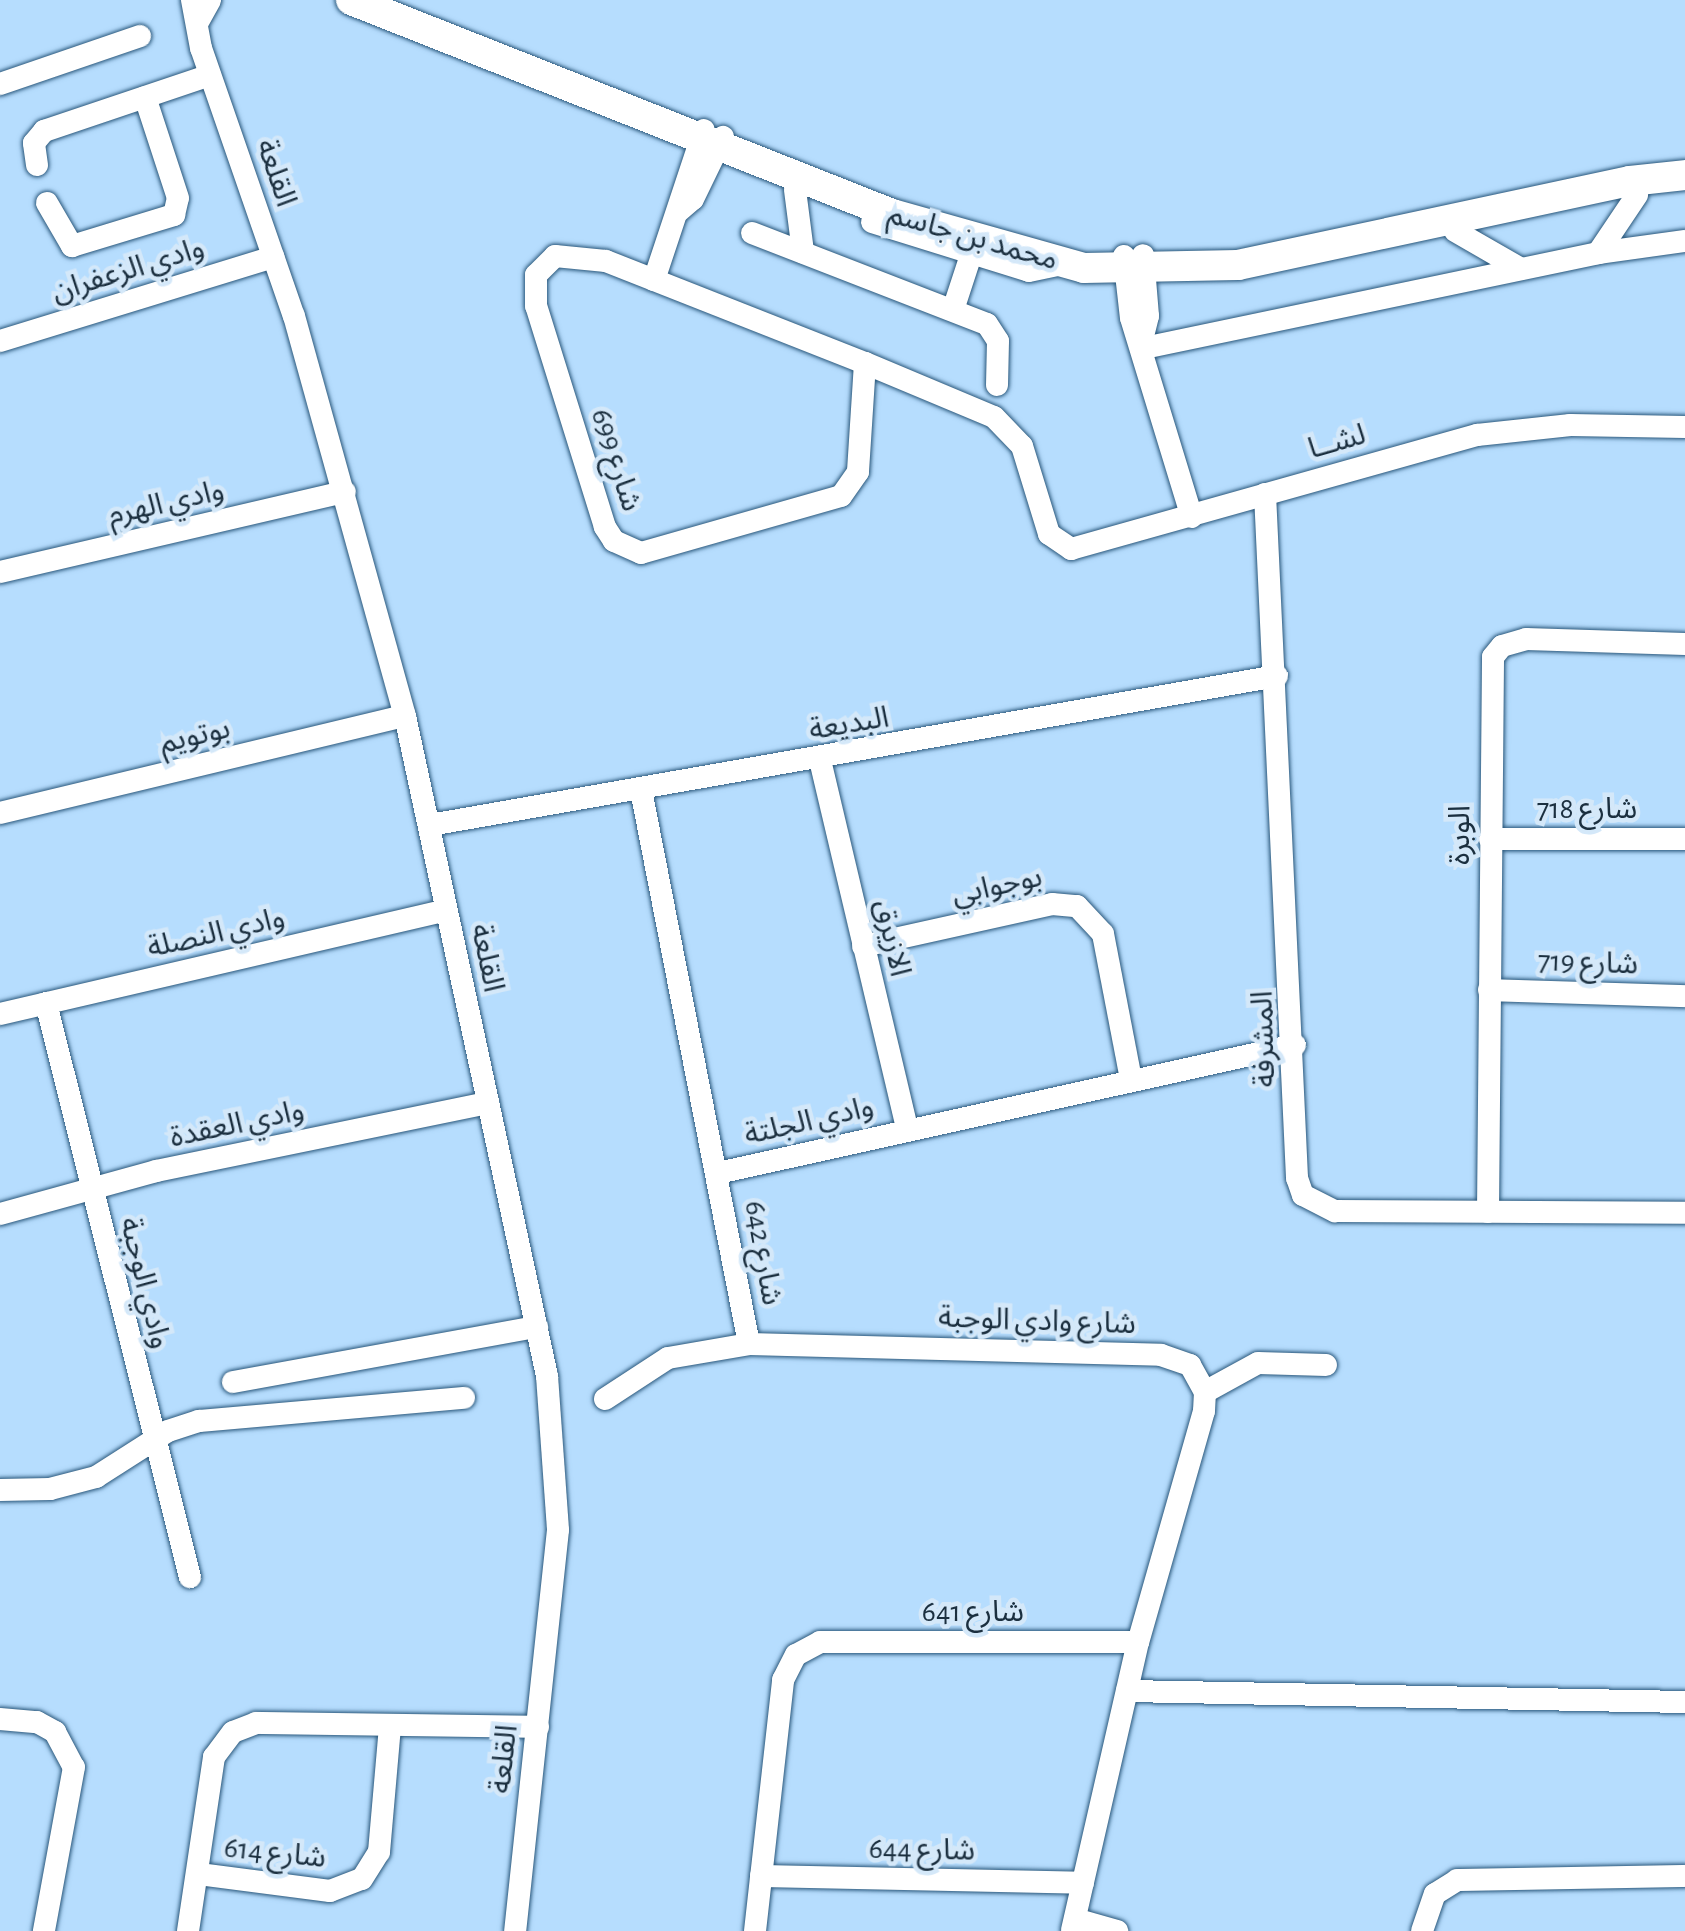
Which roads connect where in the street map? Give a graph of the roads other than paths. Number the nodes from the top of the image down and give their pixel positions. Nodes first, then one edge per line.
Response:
1 (210, 0) edge
2 (351, 0) edge
3 (386, 0) edge
4 (195, 11) edge
5 (140, 36) dead end
6 (210, 75) junction
7 (0, 84) edge
8 (144, 97) junction
9 (711, 139) junction
10 (37, 166) dead end
11 (1685, 166) edge
12 (1685, 175) edge
13 (787, 180) junction
14 (1685, 190) edge
15 (1637, 195) junction
16 (47, 203) dead end
17 (1455, 231) junction
18 (752, 232) dead end
19 (1685, 241) edge
20 (803, 252) junction
21 (1598, 253) junction
22 (971, 255) junction
23 (274, 257) junction
24 (1135, 261) junction
25 (1062, 264) junction
26 (1212, 268) junction
27 (1521, 270) junction
28 (654, 280) junction
29 (953, 310) junction
30 (0, 341) edge
31 (1143, 344) junction
32 (865, 363) junction
33 (997, 385) dead end
34 (1685, 428) edge
35 (345, 492) junction
36 (1265, 494) junction
37 (1192, 517) junction
38 (0, 572) edge
39 (1685, 644) edge
40 (1278, 676) junction
41 (405, 716) junction
42 (820, 760) junction
43 (641, 790) junction
44 (0, 813) edge
45 (430, 826) junction
46 (1490, 839) junction
47 (1685, 839) edge
48 (446, 910) junction
49 (863, 946) junction
50 (1489, 990) junction
51 (1685, 996) edge
52 (46, 1003) junction
53 (0, 1014) edge
54 (1295, 1045) junction
55 (1131, 1080) junction
56 (488, 1102) junction
57 (907, 1129) junction
58 (718, 1173) junction
59 (90, 1188) junction
60 (1488, 1212) junction
61 (1685, 1213) edge
62 (0, 1214) edge
63 (537, 1327) junction
64 (749, 1344) junction
65 (1326, 1365) dead end
66 (233, 1382) dead end
67 (1205, 1392) junction
68 (464, 1398) dead end
69 (604, 1399) dead end
70 (154, 1442) junction
71 (0, 1490) edge
72 (190, 1577) dead end
73 (1138, 1642) junction
74 (1126, 1690) junction
75 (1685, 1702) edge
76 (0, 1719) edge
77 (390, 1725) junction
78 (538, 1727) junction
79 (198, 1874) junction
80 (761, 1876) junction
81 (1685, 1876) edge
82 (1083, 1883) junction
83 (1073, 1925) edge
84 (44, 1931) edge
85 (188, 1931) edge
86 (515, 1931) edge
87 (755, 1931) edge
88 (1116, 1931) edge
89 (1422, 1931) edge

1 - 4 street, القلعة
2 - 9 street, محمد بن جاسم
3 - 9 street, محمد بن جاسم
4 - 6 street, القلعة
5 - 7 street
6 - 8 street
6 - 23 street, القلعة
8 - 10 street
8 - 16 street
9 - 13 street, محمد بن جاسم
9 - 24 street, محمد بن جاسم
9 - 28 street
11 - 24 street, محمد بن جاسم
12 - 26 street, محمد بن جاسم
13 - 20 street
13 - 22 street
13 - 25 street, محمد بن جاسم
14 - 15 street
15 - 17 street
15 - 21 street
17 - 26 street
17 - 27 street
18 - 20 street
19 - 21 street
20 - 29 street
21 - 27 street
22 - 25 street
22 - 29 street
23 - 30 street, وادي الزعفران
23 - 35 street, القلعة
24 - 25 street, محمد بن جاسم
24 - 26 street, محمد بن جاسم
24 - 31 street
27 - 31 street
28 - 32 street, شارع 699
28 - 32 street, شارع 699
29 - 33 street
31 - 37 street
32 - 37 street, شارع 699
34 - 36 street, لشــا
35 - 38 street, وادي الهرم
35 - 41 street, القلعة
36 - 37 street, لشــا
36 - 40 street, المشرفة
39 - 46 street, الوبرة
40 - 42 street, البديعة
40 - 54 street, المشرفة
41 - 44 street, بوتويم
41 - 45 street, القلعة
42 - 43 street, البديعة
42 - 49 street, الازيرق
43 - 45 street, البديعة
43 - 58 street, وادي الجلتة
45 - 48 street, القلعة
46 - 47 street, شارع 718
46 - 50 street, الوبرة
48 - 52 street, وادي النصلة
48 - 56 street, القلعة
49 - 55 street, بوجوابي
49 - 57 street, الازيرق
50 - 51 street, شارع 719
50 - 60 street, الوبرة
52 - 53 street, وادي النصلة
52 - 59 street, وادي الوجبة
54 - 55 street, وادي الجلتة
54 - 60 street, المشرفة
55 - 57 street, وادي الجلتة
56 - 59 street, وادي العقدة
56 - 63 street, القلعة
57 - 58 street, وادي الجلتة
58 - 64 street, شارع 642
59 - 62 street, وادي العقدة
59 - 70 street, وادي الوجبة
60 - 61 street, المشرفة
63 - 66 street
63 - 78 street, القلعة
64 - 67 street, شارع وادي الوجبة
64 - 69 street, شارع وادي الوجبة
65 - 67 street
67 - 73 street
68 - 70 street
70 - 71 street
70 - 72 street, وادي الوجبة
73 - 74 street
73 - 80 street, شارع 641
74 - 75 street
74 - 82 street
76 - 84 street
77 - 78 street
77 - 79 street
77 - 79 street, شارع 614
78 - 86 street, القلعة
79 - 85 street
80 - 82 street, شارع 644
80 - 87 street, شارع 641
81 - 89 street
82 - 83 street
83 - 88 street

